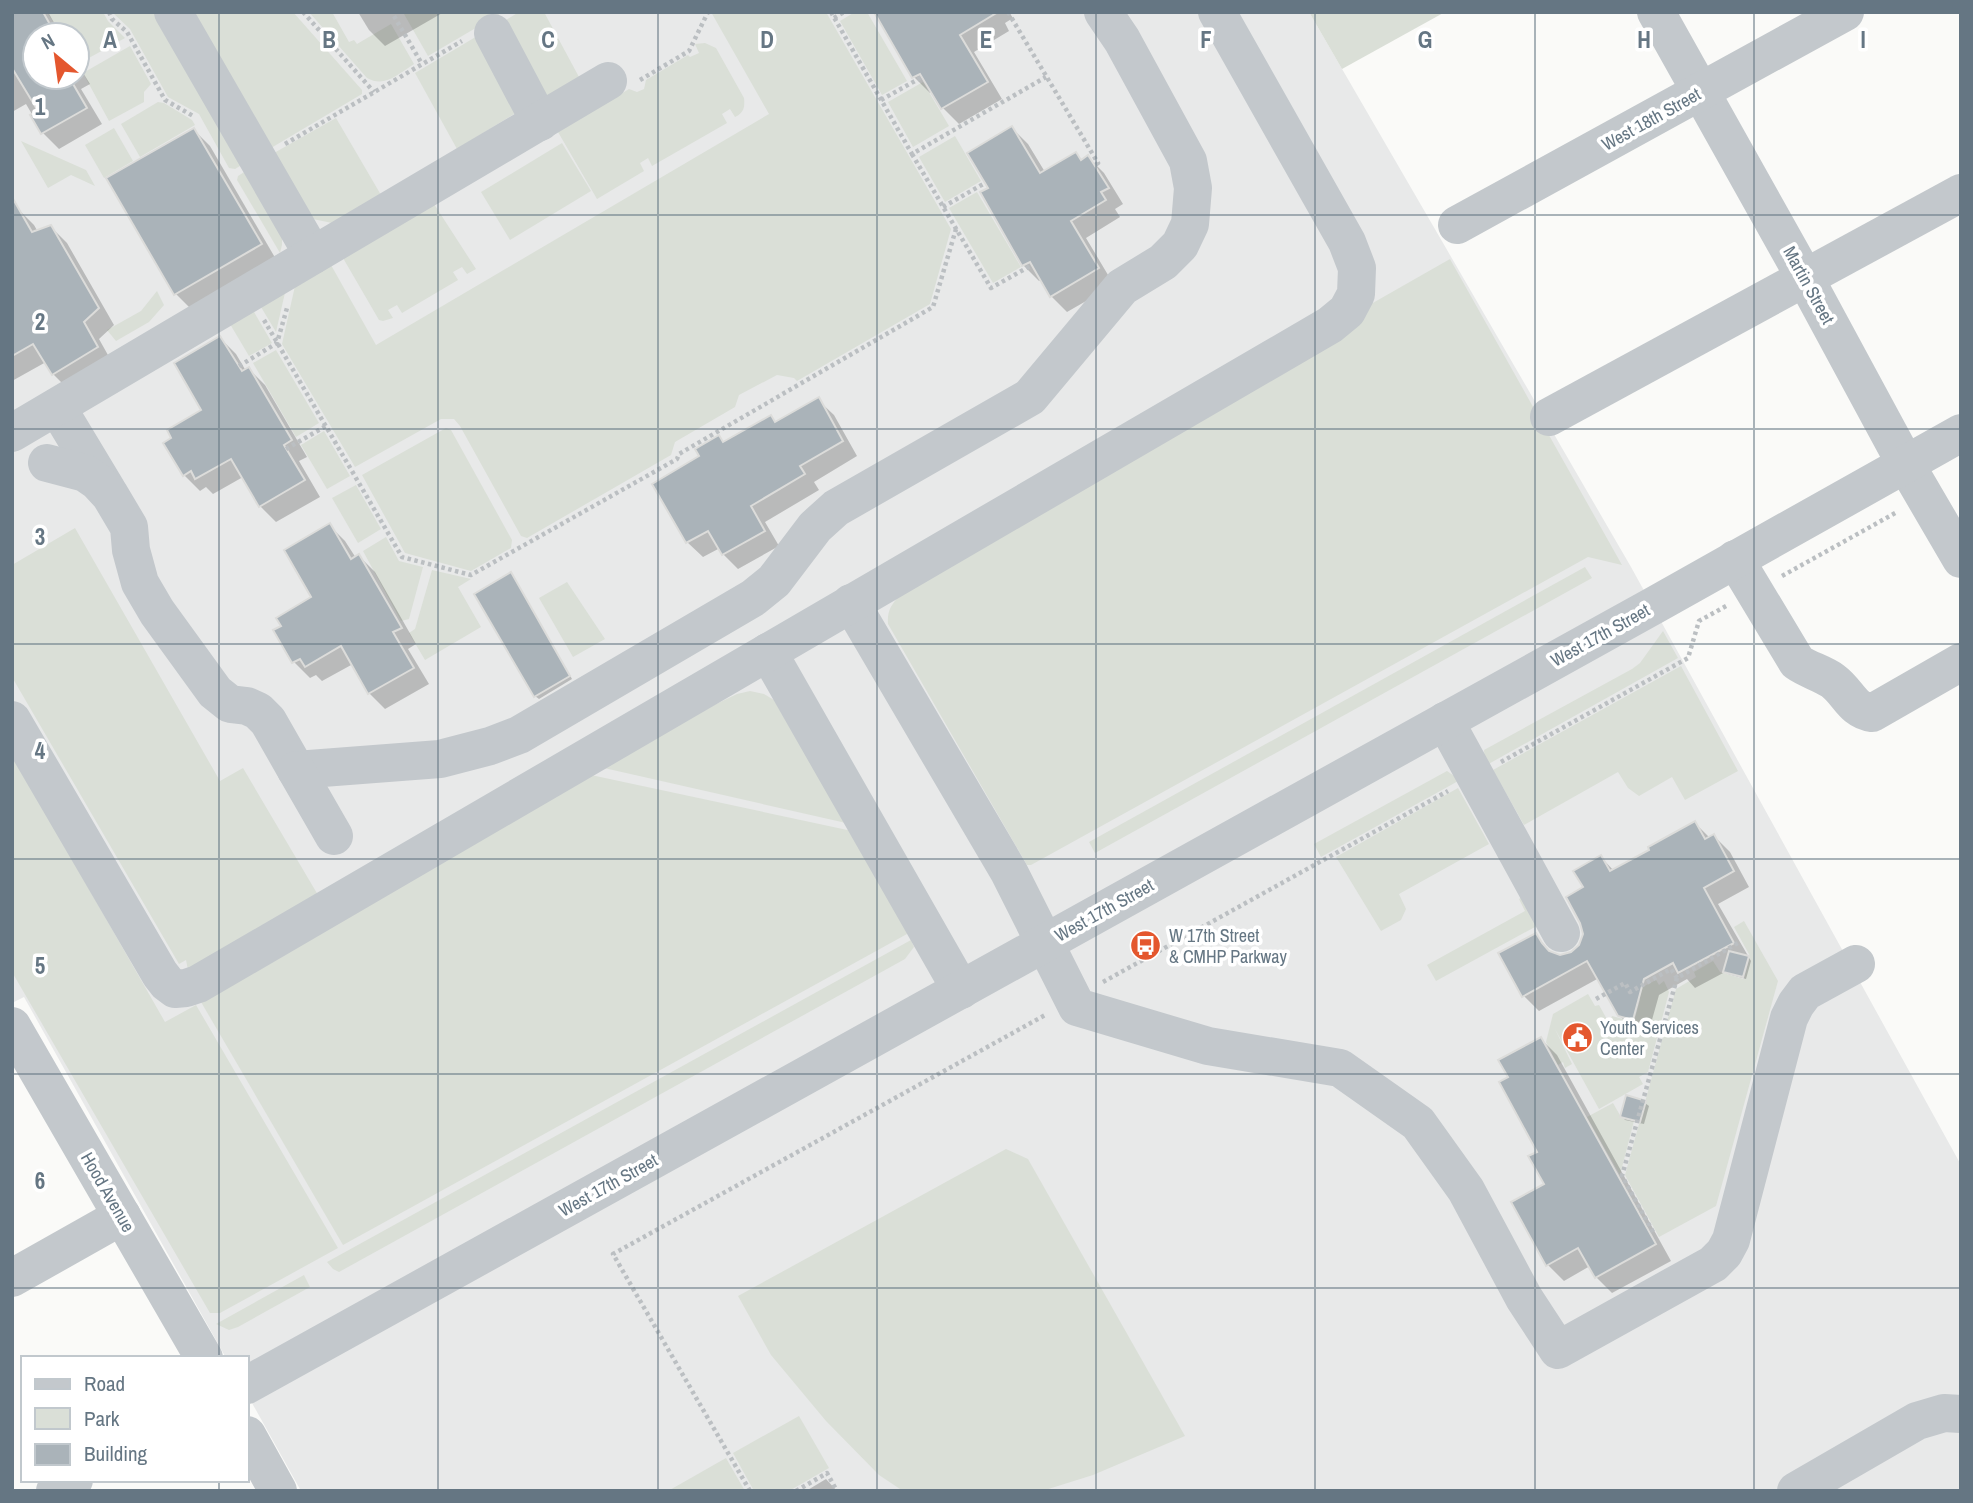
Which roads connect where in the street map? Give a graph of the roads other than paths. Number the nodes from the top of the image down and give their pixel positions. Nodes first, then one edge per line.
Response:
1 (173, 12) edge
2 (1102, 12) edge
3 (1217, 12) edge
4 (1656, 12) edge
5 (1845, 12) edge
6 (480, 36) road end
7 (619, 84) road end
8 (1700, 92) junction
9 (540, 122) junction
10 (1961, 193) edge
11 (1457, 225) dead end
12 (300, 264) junction
13 (1805, 278) junction
14 (57, 407) junction
15 (1549, 417) dead end
16 (12, 433) edge
17 (1961, 433) edge
18 (47, 463) dead end
19 (1905, 463) junction
20 (110, 495) junction
21 (1961, 559) edge
22 (1745, 575) junction
23 (851, 603) junction
24 (768, 652) junction
25 (1961, 662) edge
26 (12, 720) edge
27 (1444, 721) junction
28 (296, 770) junction
29 (334, 836) dead end
30 (1561, 933) dead end
31 (1045, 943) junction
32 (1856, 964) dead end
33 (961, 990) junction
34 (13, 1030) edge
35 (122, 1216) junction
36 (12, 1278) edge
37 (203, 1356) edge
38 (248, 1384) edge
39 (1961, 1414) edge
40 (248, 1436) edge
41 (71, 1482) edge
42 (55, 1491) edge
43 (278, 1491) edge
44 (1796, 1491) edge

1 - 12 street
2 - 28 street
3 - 23 street
4 - 8 street, Martin Street
5 - 8 street, West 18th Street
6 - 9 street
7 - 9 street
8 - 11 street, West 18th Street
8 - 13 street, Martin Street
9 - 12 street
10 - 13 street
12 - 14 street
13 - 15 street
13 - 19 street, Martin Street
14 - 16 street
14 - 20 street
17 - 19 street, West 17th Street
18 - 20 street
19 - 21 street, Martin Street
19 - 22 street, West 17th Street
20 - 28 street
22 - 25 street
22 - 27 street, West 17th Street
23 - 24 street
23 - 31 street
24 - 26 street
24 - 33 street
27 - 30 street
27 - 31 street, West 17th Street
28 - 29 street
31 - 32 street
31 - 33 street, West 17th Street
33 - 38 street, West 17th Street
34 - 35 street, Hood Avenue
35 - 36 street
35 - 37 street, Hood Avenue
39 - 44 street
40 - 43 street
41 - 42 street

